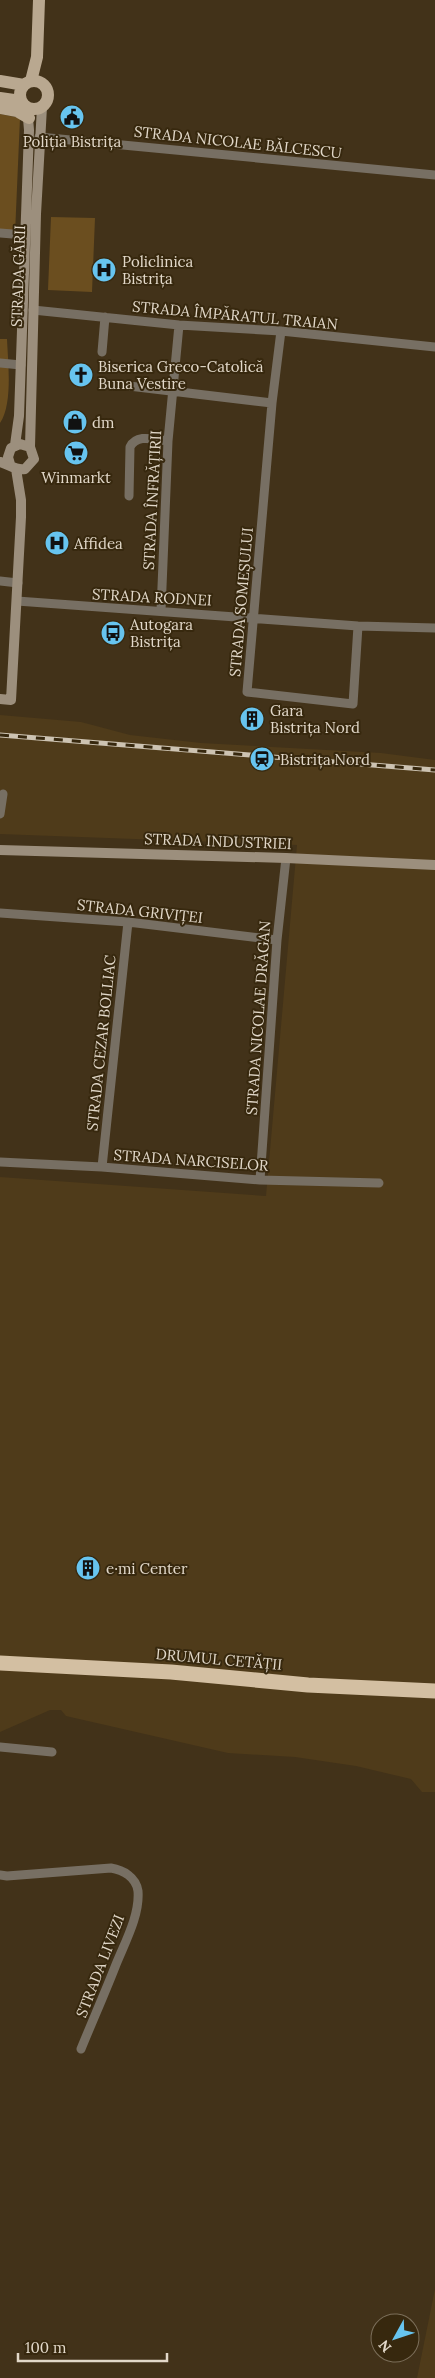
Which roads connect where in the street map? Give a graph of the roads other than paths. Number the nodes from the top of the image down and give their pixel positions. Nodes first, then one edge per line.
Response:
1 (39, 0) edge
2 (0, 81) edge
3 (31, 82) junction
4 (0, 98) edge
5 (42, 107) junction
6 (0, 108) edge
7 (26, 109) junction
8 (39, 137) junction
9 (435, 175) edge
10 (0, 234) edge
11 (25, 235) junction
12 (33, 310) junction
13 (105, 317) junction
14 (179, 325) junction
15 (282, 331) junction
16 (435, 347) edge
17 (102, 352) dead end
18 (0, 363) edge
19 (21, 365) junction
20 (129, 386) dead end
21 (172, 390) junction
22 (272, 403) junction
23 (168, 441) junction
24 (30, 447) junction
25 (8, 450) edge
26 (9, 465) edge
27 (29, 467) junction
28 (130, 496) dead end
29 (21, 500) junction
30 (0, 581) edge
31 (18, 583) junction
32 (16, 602) junction
33 (161, 611) junction
34 (254, 617) junction
35 (358, 626) junction
36 (435, 628) edge
37 (0, 700) edge
38 (3, 794) dead end
39 (0, 814) edge
40 (0, 850) edge
41 (286, 858) junction
42 (435, 864) edge
43 (0, 913) edge
44 (128, 922) junction
45 (277, 940) junction
46 (0, 1162) edge
47 (102, 1167) junction
48 (260, 1180) junction
49 (379, 1182) dead end
50 (0, 1663) edge
51 (435, 1691) edge
52 (0, 1747) edge
53 (52, 1752) dead end
54 (0, 1875) edge
55 (81, 2049) dead end

1 - 3 main road
2 - 3 main road
3 - 5 main road
3 - 7 main road
4 - 7 main road
5 - 7 main road
5 - 8 main road, STRADA GĂRII
6 - 7 main road
7 - 11 main road, STRADA GĂRII
8 - 9 street, STRADA NICOLAE BĂLCESCU
8 - 12 main road, STRADA GĂRII
10 - 11 street
11 - 19 main road, STRADA GĂRII
12 - 13 street, STRADA ÎMPĂRATUL TRAIAN
12 - 24 main road, STRADA GĂRII
13 - 14 street, STRADA ÎMPĂRATUL TRAIAN
13 - 17 street
14 - 15 street, STRADA ÎMPĂRATUL TRAIAN
14 - 21 street, STRADA ÎNFRĂȚIRII
15 - 16 street, STRADA ÎMPĂRATUL TRAIAN
15 - 22 street, STRADA SOMEȘULUI
18 - 19 street
19 - 25 main road, STRADA GĂRII
20 - 21 street
21 - 22 street
21 - 23 street, STRADA ÎNFRĂȚIRII
22 - 34 street, STRADA SOMEȘULUI
23 - 28 street
23 - 33 street, STRADA ÎNFRĂȚIRII
24 - 25 main road
24 - 27 main road, STRADA GĂRII
25 - 26 main road, STRADA GĂRII
26 - 27 main road
26 - 29 main road, STRADA GĂRII
27 - 29 main road, STRADA GĂRII
29 - 31 main road, STRADA GĂRII
30 - 31 street
31 - 32 main road, STRADA GĂRII
32 - 33 street, STRADA RODNEI
32 - 37 main road, STRADA GĂRII
33 - 34 street, STRADA RODNEI
34 - 35 street, STRADA RODNEI
34 - 35 street, STRADA SOMEȘULUI
35 - 36 street, STRADA RODNEI
38 - 39 street
40 - 41 main road, STRADA INDUSTRIEI
41 - 42 main road, STRADA INDUSTRIEI
41 - 45 street, STRADA NICOLAE DRĂGAN
43 - 44 street, STRADA GRIVIȚEI
44 - 45 street, STRADA GRIVIȚEI
44 - 47 street, STRADA CEZAR BOLLIAC
45 - 48 street, STRADA NICOLAE DRĂGAN
46 - 47 street, STRADA NARCISELOR
47 - 48 street, STRADA NARCISELOR
48 - 49 street, STRADA NARCISELOR
50 - 51 highway, DRUMUL CETĂȚII
52 - 53 street
54 - 55 street, STRADA LIVEZI

